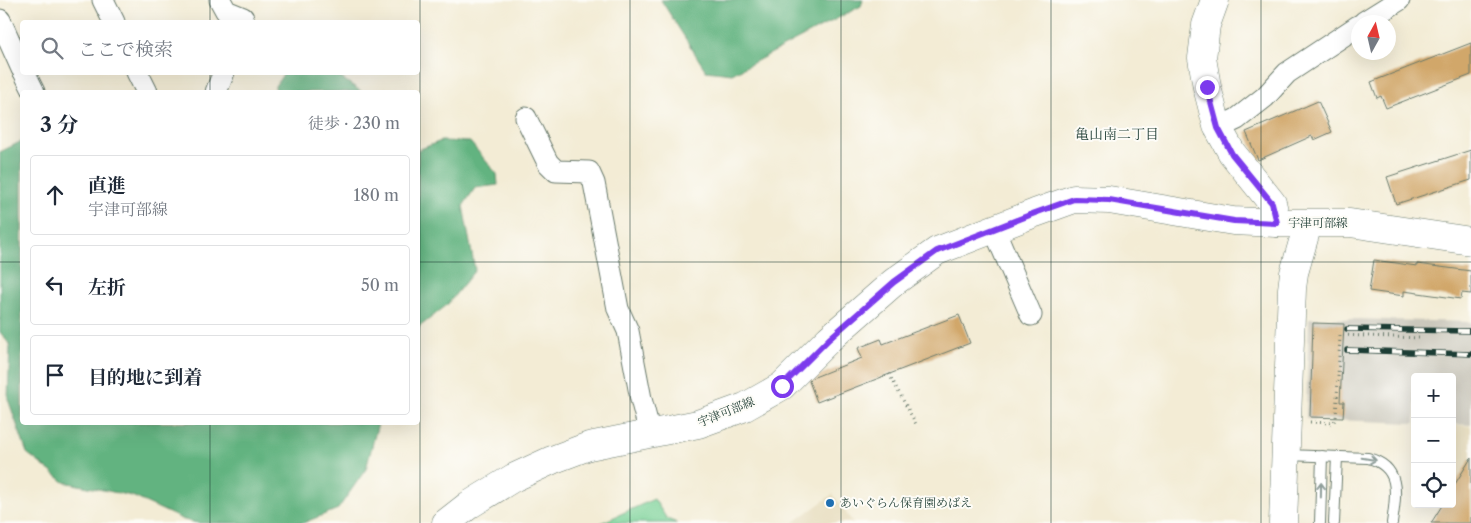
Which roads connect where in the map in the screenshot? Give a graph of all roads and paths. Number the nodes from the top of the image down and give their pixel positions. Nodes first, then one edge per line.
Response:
1 (103, 0) edge
2 (220, 0) edge
3 (1215, 0) edge
4 (1399, 0) edge
5 (244, 13) edge
6 (1375, 15) edge
7 (0, 20) edge
8 (113, 20) edge
9 (1351, 31) edge
10 (20, 65) edge
11 (26, 75) edge
12 (138, 75) edge
13 (223, 75) edge
14 (33, 90) edge
15 (146, 90) edge
16 (218, 90) edge
17 (526, 118) dead end
18 (1218, 128) junction
19 (1277, 223) junction
20 (1308, 224) junction
21 (994, 229) junction
22 (1471, 241) edge
23 (1031, 316) dead end
24 (1420, 338) dead end
25 (889, 374) dead end
26 (1302, 422) dead end
27 (916, 424) dead end
28 (652, 434) junction
29 (1286, 455) junction
30 (1322, 456) junction
31 (1337, 457) junction
32 (446, 523) edge
33 (1283, 523) edge
34 (1320, 523) edge
35 (1334, 523) edge
36 (1392, 523) edge

1 - 8 street
2 - 5 street
3 - 18 main road
4 - 6 street
7 - 10 street
9 - 18 street
11 - 14 street
12 - 15 street
13 - 16 street
17 - 28 street
18 - 19 main road
19 - 20 main road, 宇津可部線
19 - 21 main road, 宇津可部線
20 - 22 main road, 宇津可部線
20 - 29 main road
21 - 23 street
21 - 28 main road, 宇津可部線
24 - 26 path
25 - 27 path
28 - 32 main road, 宇津可部線
29 - 30 lane
29 - 33 main road
30 - 31 lane
34 -> 30 lane
31 - 35 lane
31 -> 36 lane

